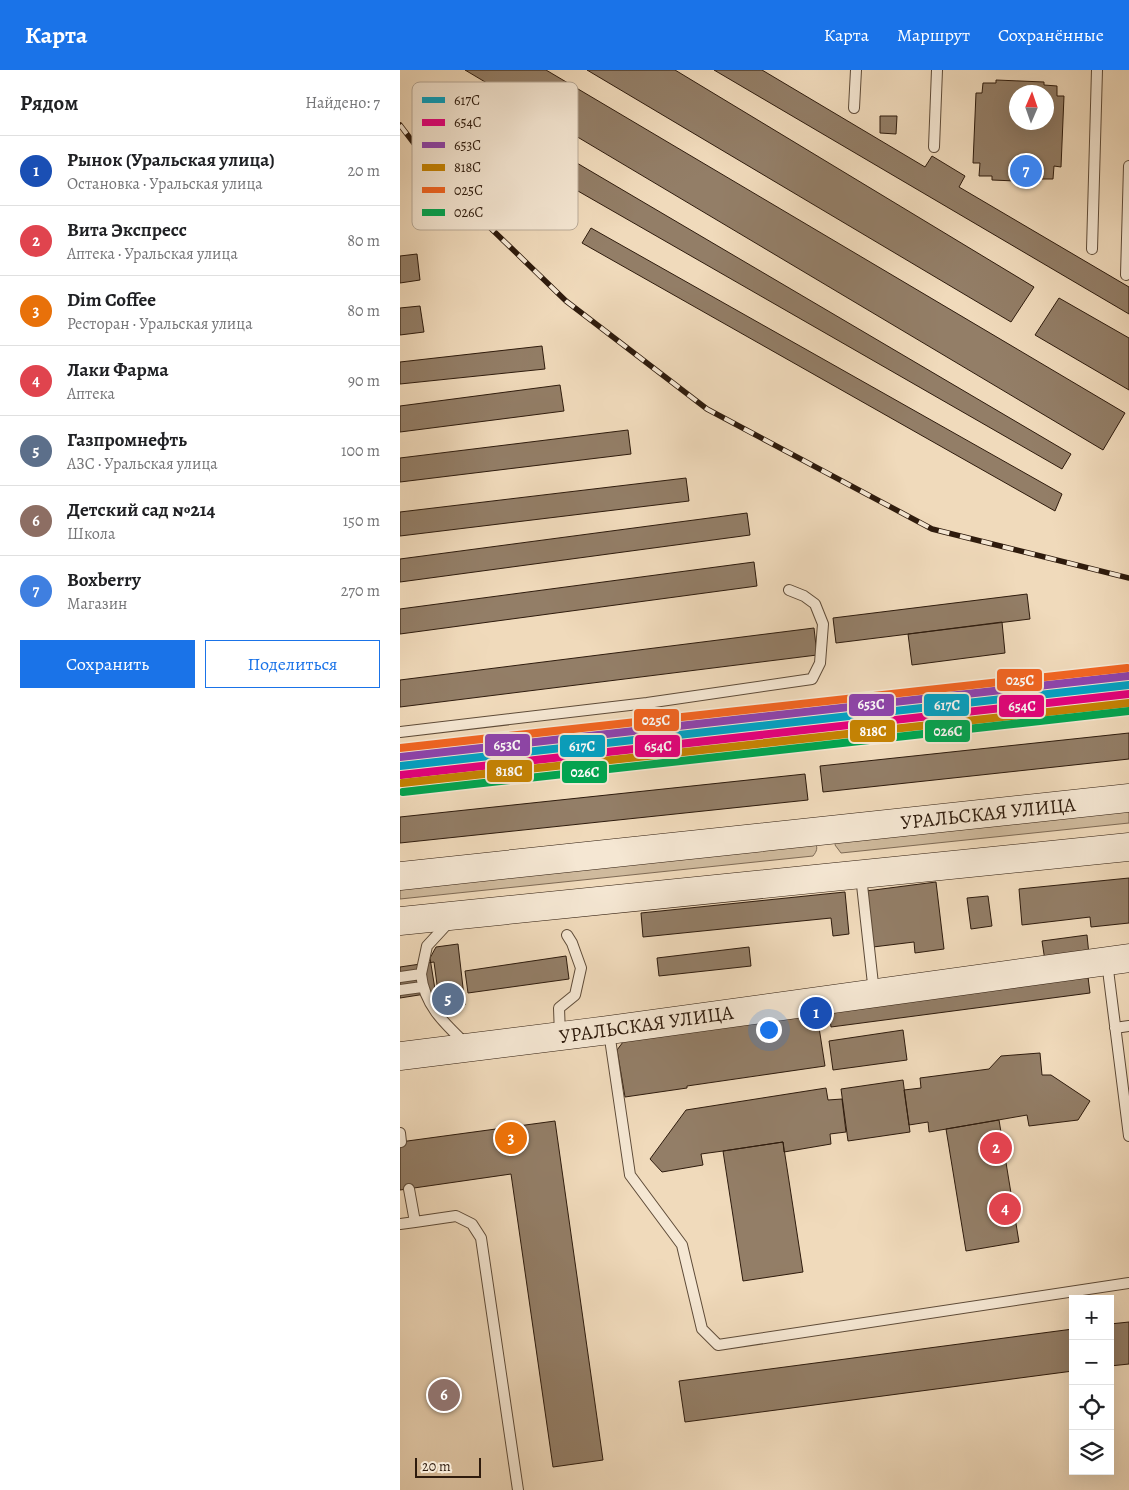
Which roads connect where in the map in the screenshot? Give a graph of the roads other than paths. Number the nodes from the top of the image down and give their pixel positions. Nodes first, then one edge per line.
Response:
1 (856, 70) edge
2 (937, 70) edge
3 (1097, 70) edge
4 (854, 108) dead end
5 (934, 147) dead end
6 (1129, 166) edge
7 (1092, 249) dead end
8 (1126, 275) dead end
9 (789, 590) dead end
10 (400, 732) edge
11 (1129, 798) edge
12 (1129, 847) edge
13 (861, 873) junction
14 (400, 876) edge
15 (456, 915) junction
16 (400, 921) edge
17 (567, 935) dead end
18 (1118, 960) edge
19 (421, 974) junction
20 (400, 977) edge
21 (422, 987) junction
22 (400, 990) edge
23 (874, 994) junction
24 (1129, 1026) edge
25 (1115, 1028) junction
26 (609, 1030) junction
27 (560, 1036) junction
28 (469, 1047) junction
29 (400, 1056) edge
30 (1129, 1136) edge
31 (409, 1189) dead end
32 (415, 1222) junction
33 (400, 1224) edge
34 (1129, 1283) edge
35 (518, 1490) edge

1 - 4 lane
2 - 5 lane
3 - 7 lane
6 - 8 lane
9 - 10 lane
11 - 14 main road, УРАЛЬСКАЯ УЛИЦА
12 - 13 main road
13 - 15 main road
13 - 23 lane
15 - 16 main road
15 - 19 lane
17 - 27 lane
18 - 23 main road, УРАЛЬСКАЯ УЛИЦА
18 - 25 lane
19 - 20 lane
19 - 21 lane
21 - 22 lane
21 - 28 lane
23 - 26 main road, УРАЛЬСКАЯ УЛИЦА
24 - 25 lane
25 - 30 lane
26 - 27 main road, УРАЛЬСКАЯ УЛИЦА
26 - 34 lane
27 - 28 main road, УРАЛЬСКАЯ УЛИЦА
28 - 29 main road, УРАЛЬСКАЯ УЛИЦА
31 - 32 lane
32 - 33 lane
32 - 35 lane

